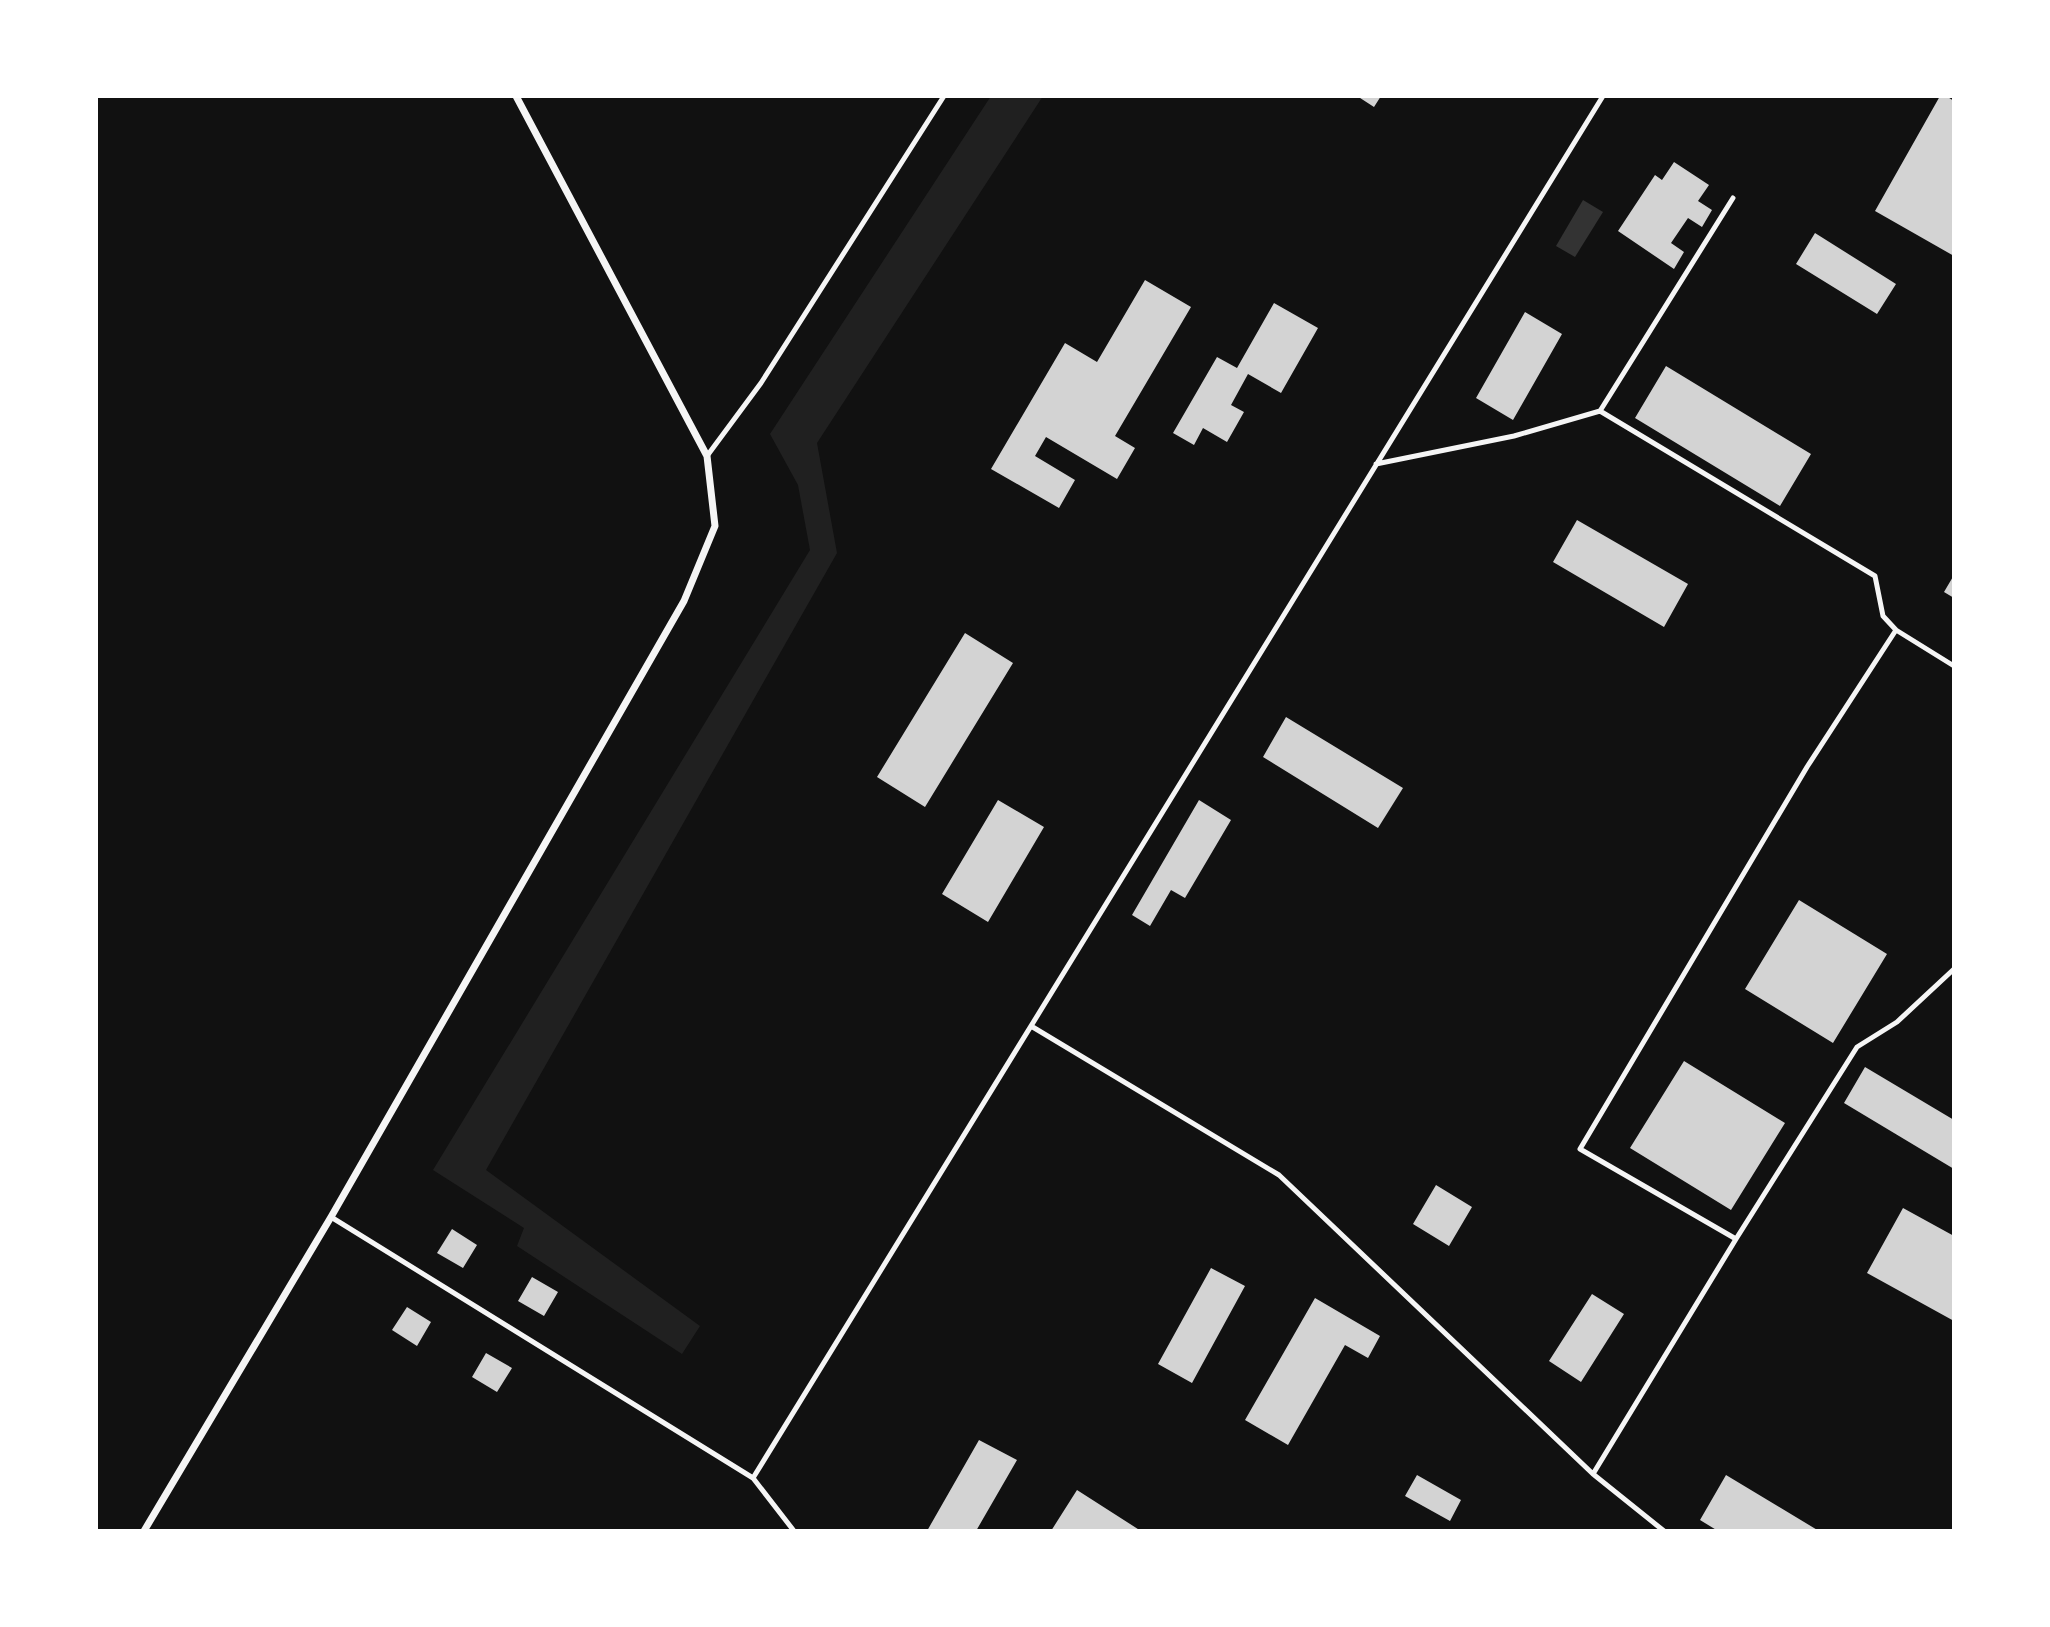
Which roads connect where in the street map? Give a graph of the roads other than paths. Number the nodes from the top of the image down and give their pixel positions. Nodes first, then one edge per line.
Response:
1 (516, 96) edge
2 (944, 96) edge
3 (1603, 96) edge
4 (1733, 198) dead end
5 (1600, 411) junction
6 (707, 456) junction
7 (1376, 464) junction
8 (1896, 630) junction
9 (1954, 666) edge
10 (1954, 970) edge
11 (1031, 1026) junction
12 (331, 1217) junction
13 (1736, 1239) junction
14 (1593, 1474) junction
15 (753, 1478) junction
16 (144, 1531) edge
17 (794, 1531) edge
18 (1664, 1531) edge

1 - 6 street
2 - 6 lane
3 - 7 lane
4 - 5 lane
5 - 7 lane
5 - 8 lane
6 - 12 street
7 - 11 lane
8 - 9 lane
8 - 13 lane
10 - 13 lane
11 - 14 lane
11 - 15 lane
12 - 15 lane
12 - 16 street
13 - 14 lane
14 - 18 lane
15 - 17 lane

